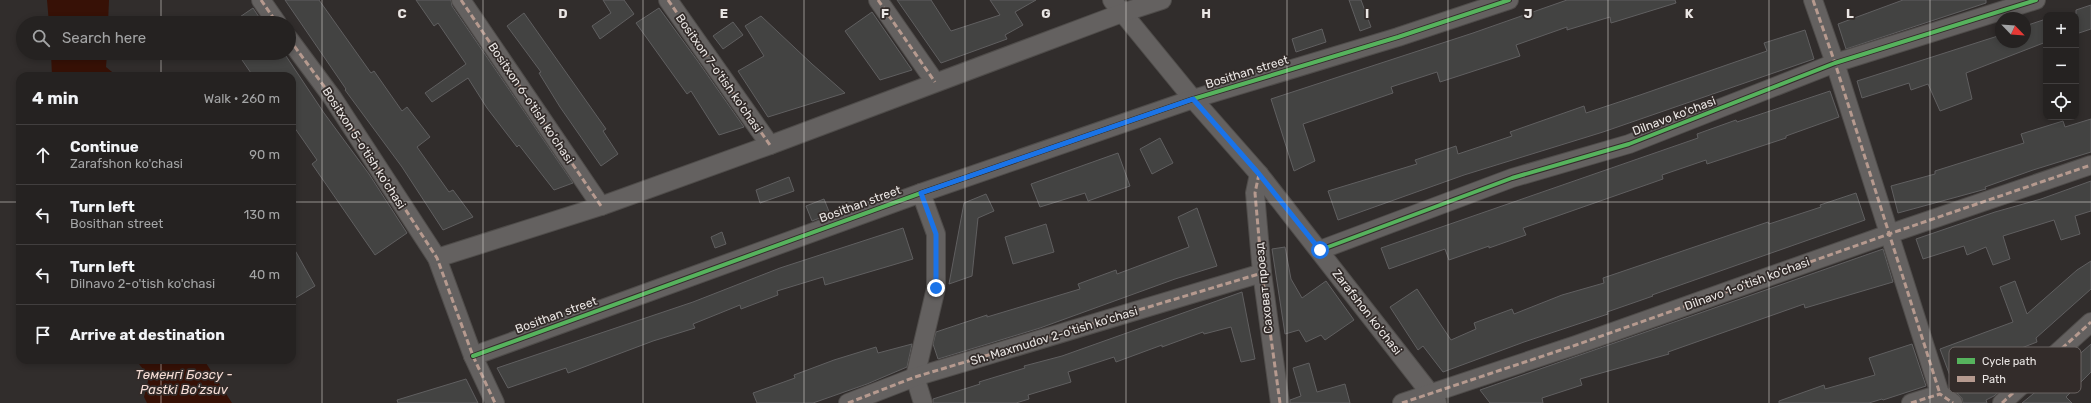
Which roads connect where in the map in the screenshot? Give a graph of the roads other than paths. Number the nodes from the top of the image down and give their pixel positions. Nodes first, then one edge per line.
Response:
1 (261, 0) edge
2 (461, 0) edge
3 (668, 0) edge
4 (878, 0) edge
5 (1162, 0) edge
6 (1509, 0) edge
7 (1813, 0) edge
8 (2036, 0) edge
9 (1117, 7) edge
10 (273, 16) edge
11 (296, 48) edge
12 (1835, 63) junction
13 (935, 82) junction
14 (1193, 99) junction
15 (770, 145) junction
16 (2091, 165) edge
17 (1259, 174) junction
18 (921, 193) junction
19 (601, 206) junction
20 (1889, 234) junction
21 (1320, 250) junction
22 (436, 258) junction
23 (1262, 273) junction
24 (2091, 322) edge
25 (2064, 347) edge
26 (472, 356) junction
27 (915, 377) junction
28 (2013, 393) edge
29 (1947, 398) edge
30 (1434, 399) edge
31 (495, 403) edge
32 (848, 403) edge
33 (923, 403) edge
34 (1280, 403) edge
35 (1402, 403) edge
36 (1911, 403) edge
37 (2002, 403) edge

1 - 10 street
2 - 19 street, Bositxon 6-o'tish ko'chasi
3 - 15 street, Bositxon 7-o'tish ko'chasi
4 - 13 street
5 - 9 street
6 - 14 street, Bosithan street
7 - 12 street
8 - 12 street, Dilnavo ko'chasi
9 - 13 street
9 - 14 street, Zarafshon ko'chasi
11 - 22 street, Bositxon 5-o'tish ko'chasi
12 - 20 street
12 - 21 street, Dilnavo ko'chasi
13 - 15 street
14 - 17 street, Zarafshon ko'chasi
14 - 18 street, Bosithan street
15 - 19 street
16 - 20 street, Dilnavo 1-o'tish ko'chasi
17 - 21 street, Zarafshon ko'chasi
17 - 23 street, Саховат проезд
18 - 26 street, Bosithan street
18 - 27 street
19 - 22 street
20 - 29 street
20 - 30 street, Dilnavo 1-o'tish ko'chasi
21 - 30 street, Zarafshon ko'chasi
22 - 26 street
23 - 27 street, Sh. Maxmudov 2-o'tish ko'chasi
23 - 34 street, Саховат проезд
24 - 25 street
26 - 31 street
27 - 32 street, Sh. Maxmudov 2-o'tish ko'chasi
27 - 33 street
28 - 37 street
29 - 36 street
30 - 35 street, Dilnavo 1-o'tish ko'chasi

